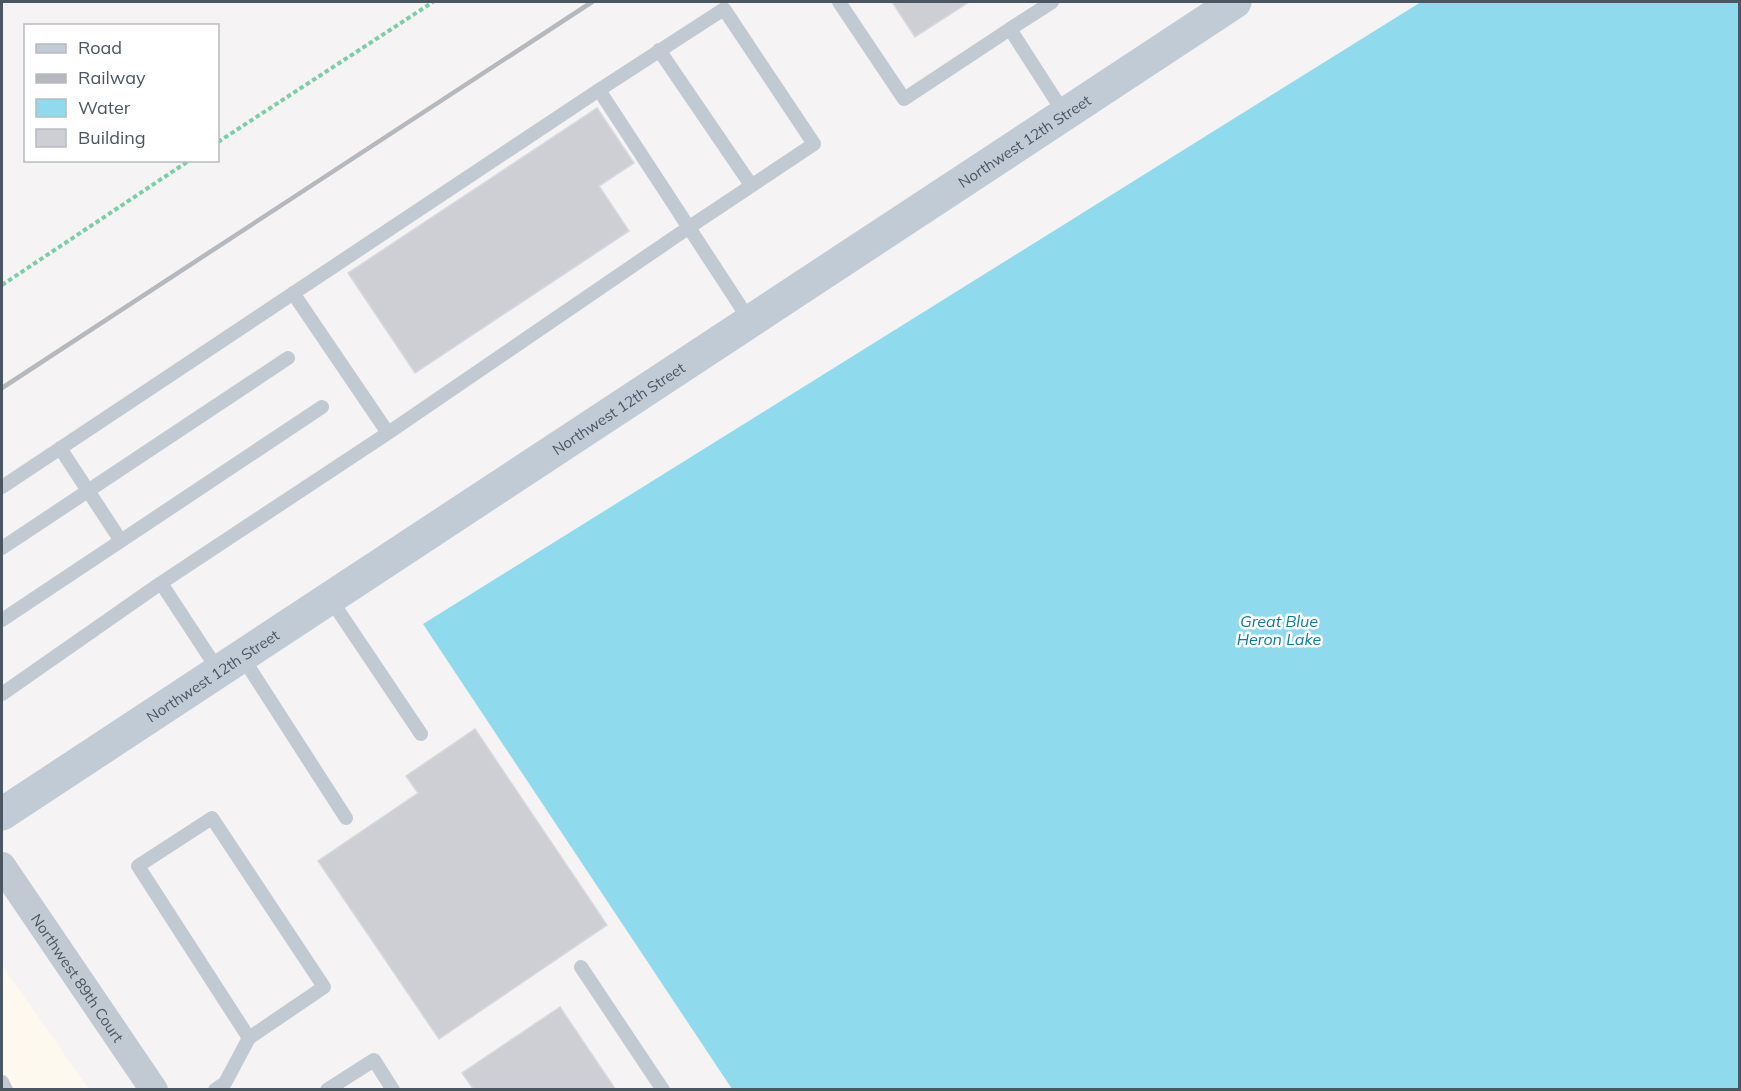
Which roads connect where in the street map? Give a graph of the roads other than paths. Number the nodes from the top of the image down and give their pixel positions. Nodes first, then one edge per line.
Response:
1 (839, 2) edge
2 (1052, 2) edge
3 (1235, 2) edge
4 (1010, 29) junction
5 (659, 50) junction
6 (599, 90) junction
7 (1064, 112) junction
8 (751, 185) junction
9 (688, 228) junction
10 (293, 293) junction
11 (750, 321) junction
12 (288, 358) dead end
13 (322, 407) dead end
14 (388, 433) junction
15 (60, 448) junction
16 (2, 487) edge
17 (88, 490) junction
18 (121, 541) junction
19 (2, 548) edge
20 (161, 583) junction
21 (329, 597) junction
22 (2, 620) edge
23 (230, 662) junction
24 (2, 694) edge
25 (421, 734) dead end
26 (2, 814) edge
27 (346, 818) dead end
28 (2, 866) edge
29 (581, 967) dead end
30 (249, 1038) junction
31 (2, 1082) edge
32 (6, 1089) edge
33 (154, 1089) edge
34 (215, 1089) edge
35 (327, 1089) edge
36 (393, 1089) edge
37 (663, 1089) edge

1 - 4 lane
2 - 4 lane
3 - 7 main road, Northwest 12th Street
4 - 7 lane
5 - 6 lane
5 - 8 lane
5 - 8 lane
6 - 9 lane
6 - 10 lane
7 - 11 main road, Northwest 12th Street
8 - 9 lane
9 - 11 lane
9 - 14 lane
10 - 14 lane
10 - 15 lane
11 - 21 main road, Northwest 12th Street
12 - 17 lane
13 - 18 lane
14 - 20 lane
15 - 16 lane
15 - 17 lane
17 - 18 lane
17 - 19 lane
18 - 22 lane
20 - 23 lane
20 - 24 lane
21 - 23 main road, Northwest 12th Street
21 - 25 lane
23 - 26 main road, Northwest 12th Street
23 - 27 lane
28 - 33 street, Northwest 89th Court
29 - 37 lane
30 - 30 lane
30 - 34 lane
31 - 32 lane
35 - 36 lane

